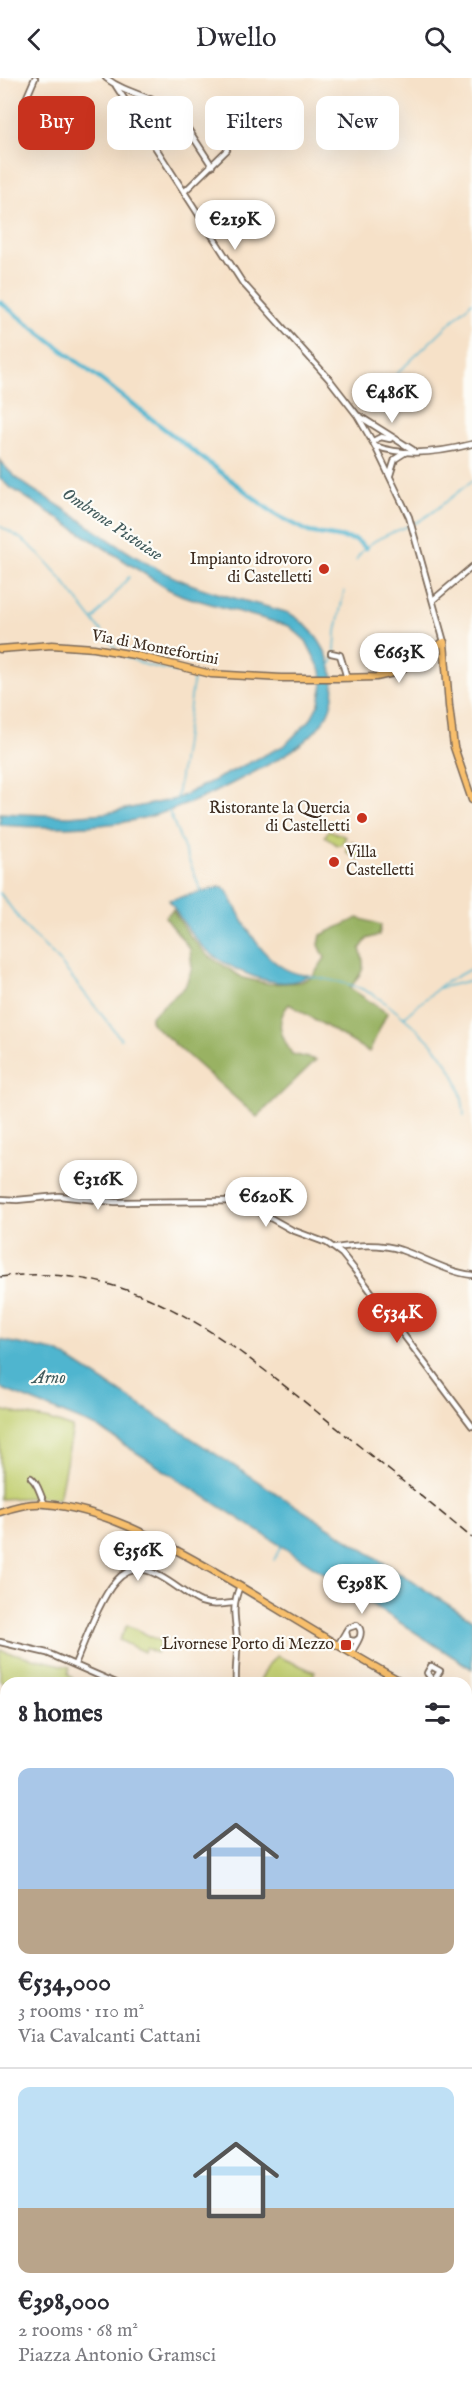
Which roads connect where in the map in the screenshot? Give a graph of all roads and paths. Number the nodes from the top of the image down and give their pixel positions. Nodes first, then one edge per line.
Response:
1 (35, 78) edge
2 (106, 78) edge
3 (116, 86) junction
4 (27, 96) edge
5 (227, 150) dead end
6 (212, 166) junction
7 (184, 192) junction
8 (357, 415) junction
9 (395, 440) junction
10 (374, 443) junction
11 (472, 444) edge
12 (415, 451) junction
13 (390, 475) junction
14 (472, 567) edge
15 (433, 600) junction
16 (444, 642) junction
17 (0, 649) edge
18 (331, 653) dead end
19 (344, 678) junction
20 (472, 800) edge
21 (0, 1199) edge
22 (336, 1248) junction
23 (472, 1275) edge
24 (472, 1426) edge
25 (31, 1478) dead end
26 (38, 1493) junction
27 (32, 1504) junction
28 (45, 1504) junction
29 (0, 1512) edge
30 (240, 1586) junction
31 (233, 1603) junction
32 (346, 1630) junction
33 (360, 1636) junction
34 (0, 1642) edge
35 (338, 1645) junction
36 (352, 1652) junction
37 (75, 1664) junction
38 (103, 1677) edge
39 (236, 1677) edge
40 (394, 1677) edge

1 - 4 street
2 - 3 street
3 - 6 street
3 - 7 street
5 - 6 street
6 - 7 street
7 - 8 street
8 - 9 street
8 - 10 street
9 - 10 street
9 - 12 street
10 - 12 street
10 - 13 street
11 - 12 street
12 - 13 street
13 - 15 street
14 - 15 street
15 - 16 street
16 - 19 main road, Via di Montefortini
16 - 20 main road
17 - 19 main road, Via di Montefortini
18 - 19 street
21 - 22 street
22 - 23 street
22 - 24 street
25 - 26 street
26 - 27 street
26 - 28 street
27 - 28 main road
27 - 29 main road
28 - 30 main road
30 - 31 street
30 - 35 main road
31 - 37 street
31 - 39 street
32 - 33 street
32 - 33 street
32 - 35 street
33 - 36 street
34 - 37 street
35 - 36 main road
36 - 40 main road
37 - 38 street

